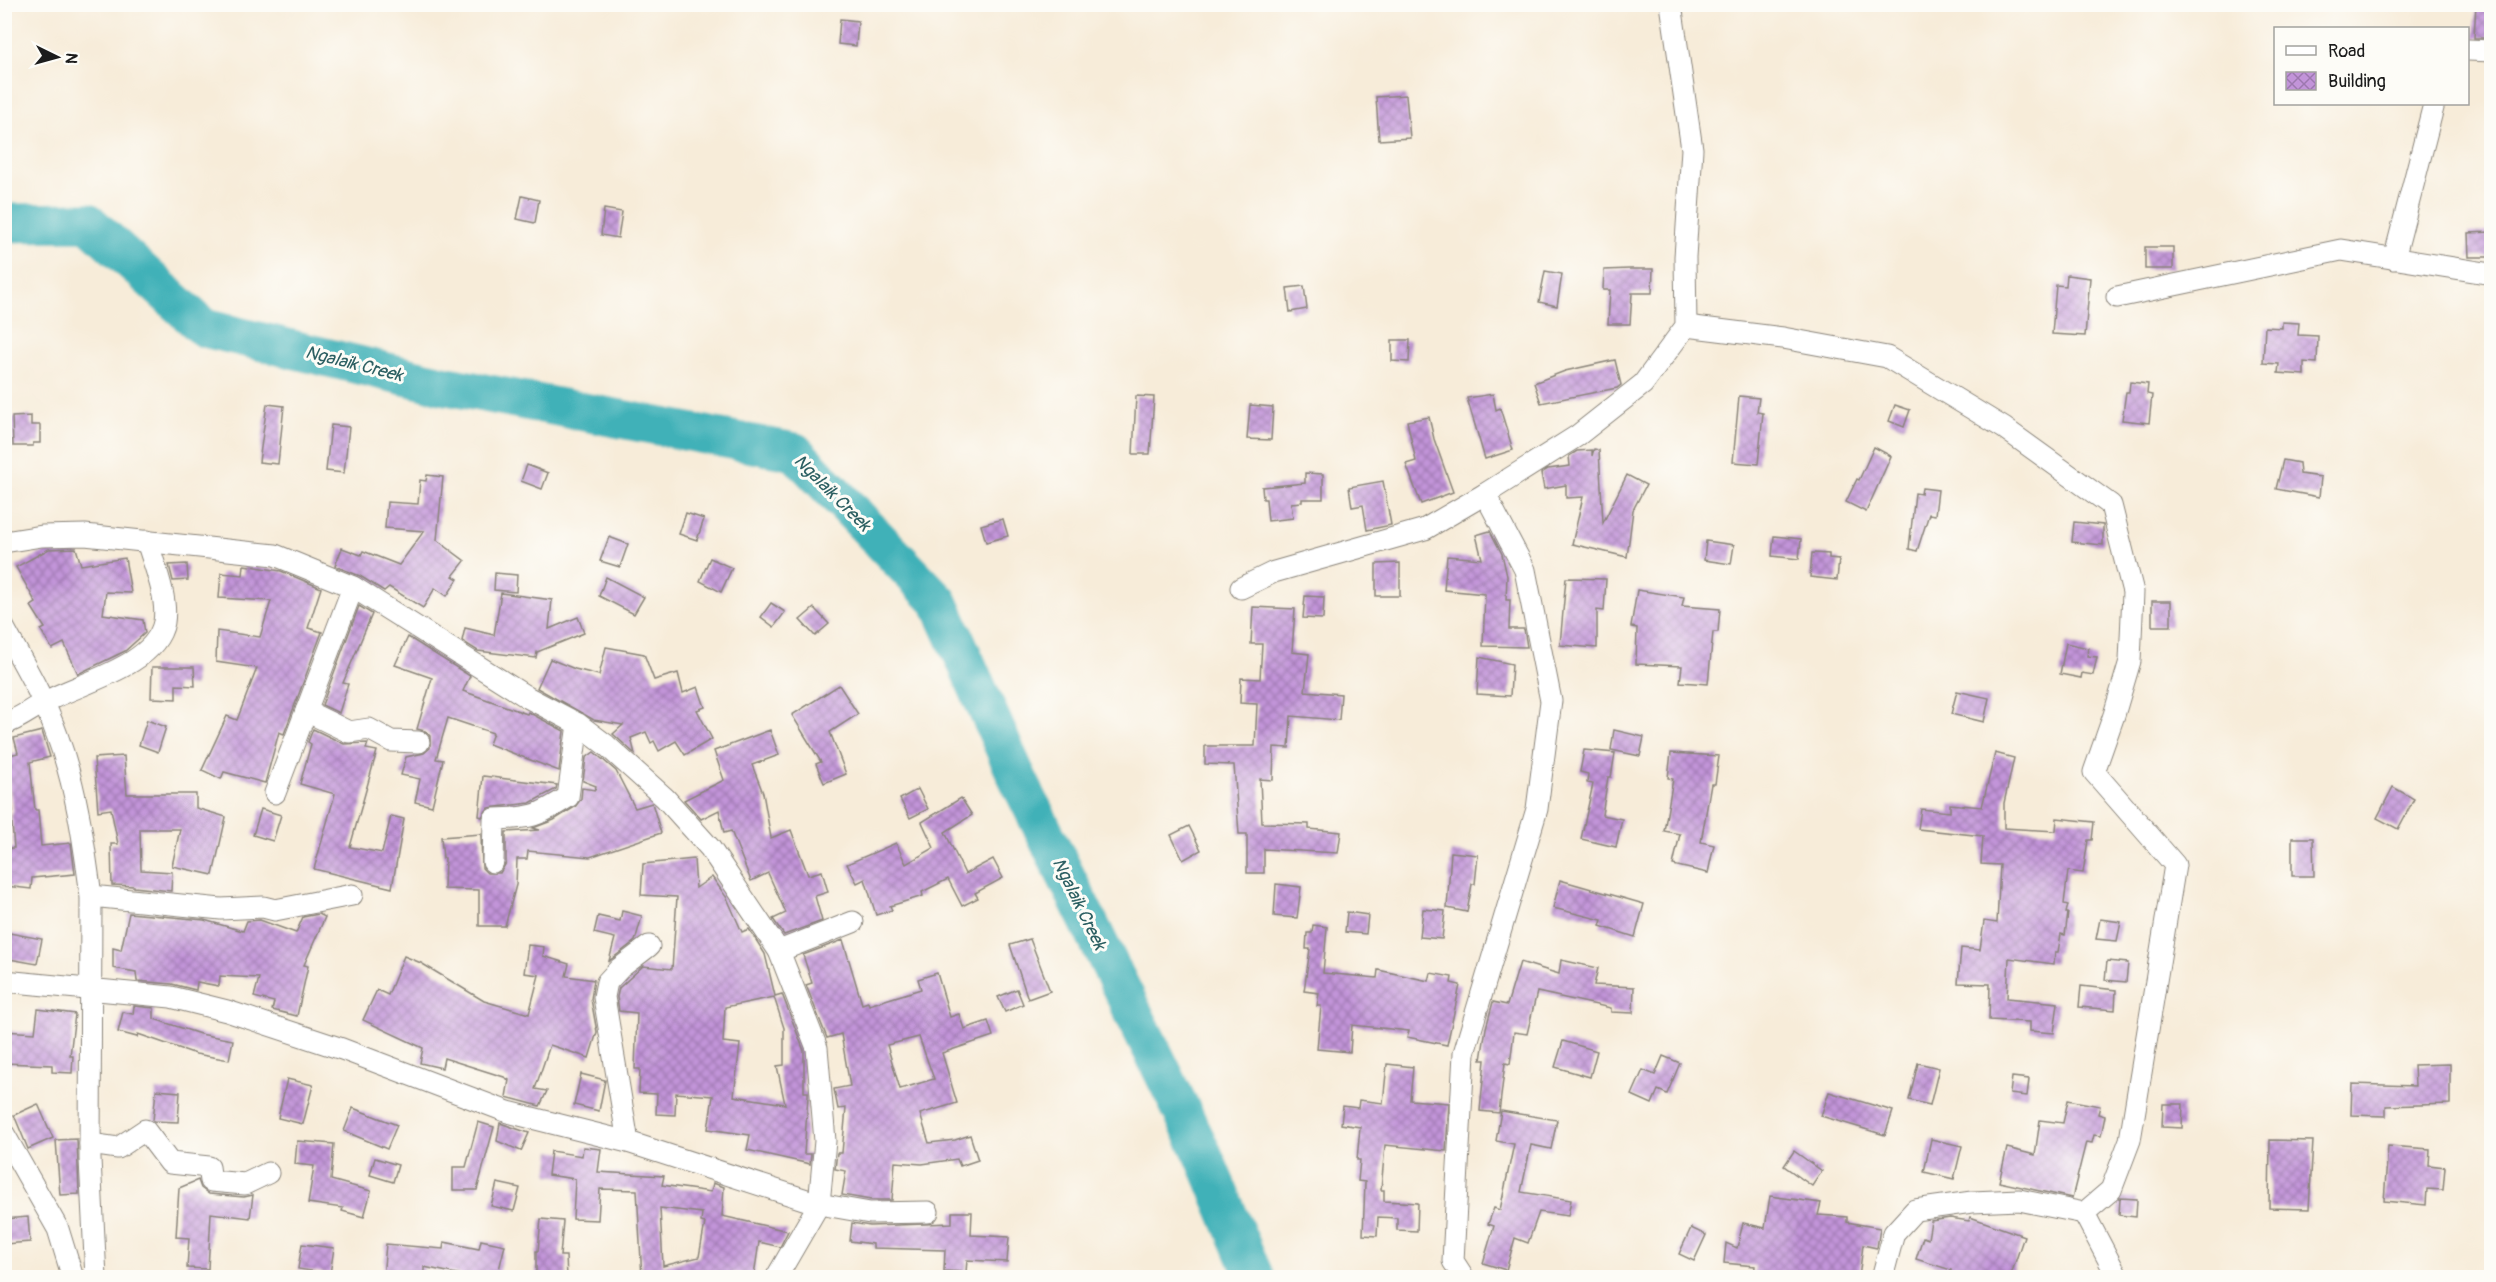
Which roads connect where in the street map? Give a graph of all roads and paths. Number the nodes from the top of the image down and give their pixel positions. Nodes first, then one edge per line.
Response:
1 (1671, 4) edge
2 (2469, 50) edge
3 (2492, 51) edge
4 (2434, 105) edge
5 (2394, 259) junction
6 (2492, 274) edge
7 (2117, 297) dead end
8 (1686, 326) junction
9 (1485, 494) junction
10 (147, 541) junction
11 (4, 542) edge
12 (352, 587) junction
13 (1241, 588) dead end
14 (4, 628) edge
15 (44, 702) junction
16 (306, 711) junction
17 (4, 724) edge
18 (578, 724) junction
19 (419, 742) dead end
20 (275, 794) dead end
21 (493, 862) dead end
22 (352, 895) dead end
23 (91, 896) junction
24 (853, 922) dead end
25 (649, 946) dead end
26 (779, 951) junction
27 (4, 981) edge
28 (89, 988) junction
29 (4, 1134) edge
30 (628, 1142) junction
31 (90, 1144) junction
32 (268, 1173) dead end
33 (819, 1204) junction
34 (928, 1212) dead end
35 (2084, 1213) junction
36 (73, 1278) edge
37 (96, 1278) edge
38 (776, 1278) edge
39 (1464, 1278) edge
40 (1882, 1278) edge
41 (2118, 1278) edge

1 - 8 street
2 - 3 street
4 - 5 street
5 - 6 street
5 - 7 street
8 - 9 street
8 - 35 street
9 - 13 street
9 - 39 street
10 - 11 street
10 - 12 street
10 - 15 street
12 - 16 street
12 - 18 street
14 - 15 street
15 - 17 street
15 - 23 street
16 - 19 street
16 - 20 street
18 - 21 street
18 - 26 street
22 - 23 street
23 - 28 street
24 - 26 street
25 - 30 street
26 - 33 street
27 - 28 street
28 - 30 street
28 - 31 street
29 - 36 street
30 - 33 street
31 - 32 street
31 - 37 street
33 - 34 street
33 - 38 street
35 - 40 street
35 - 41 street

